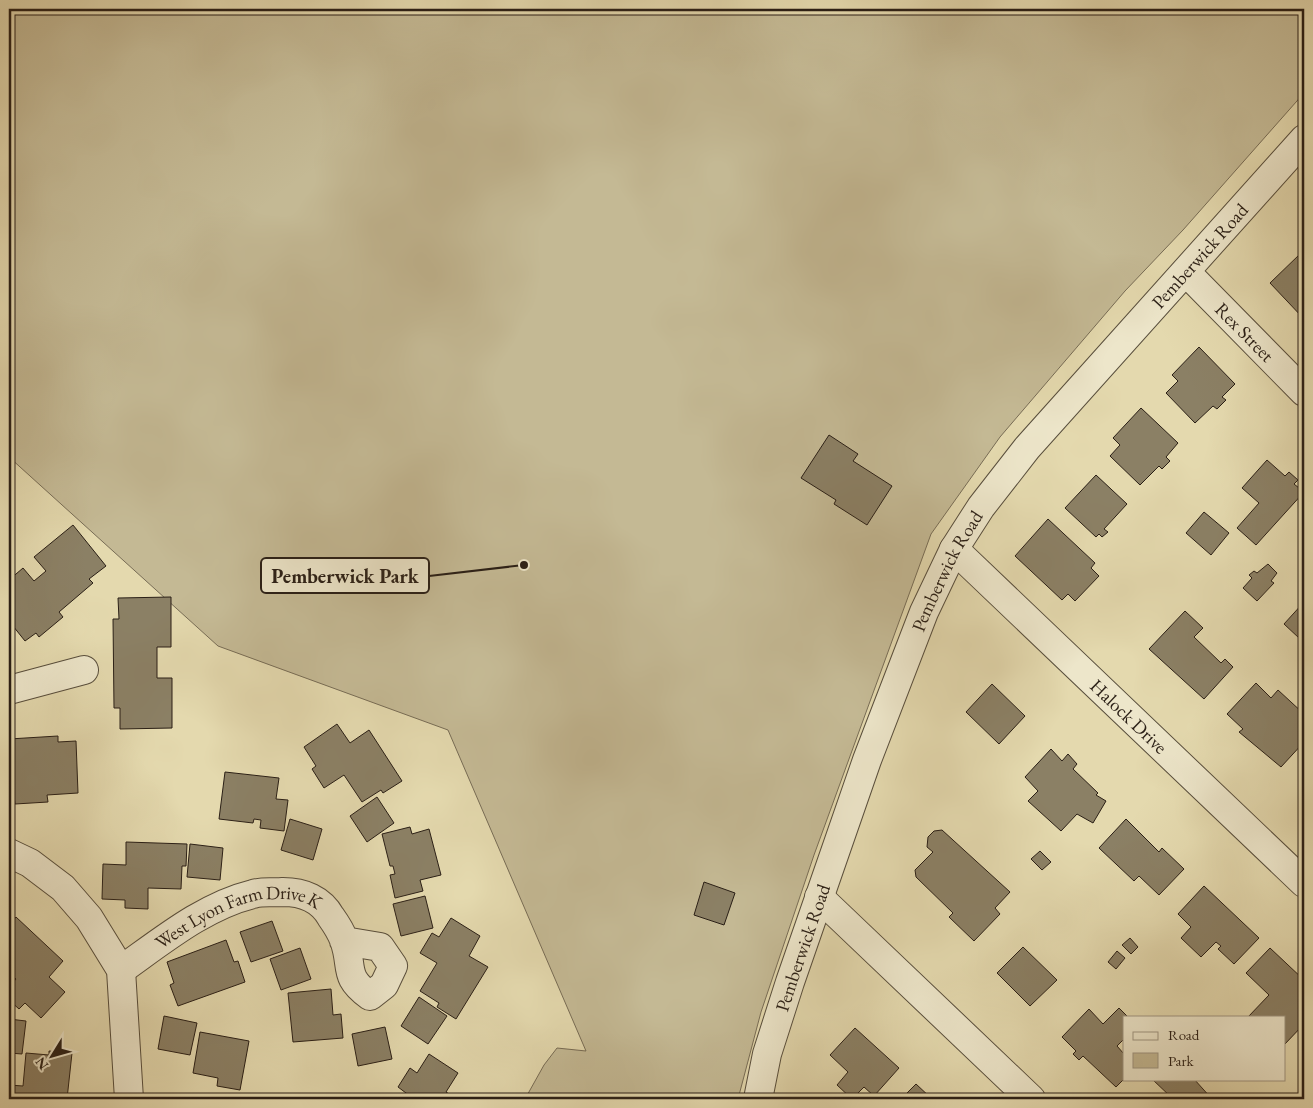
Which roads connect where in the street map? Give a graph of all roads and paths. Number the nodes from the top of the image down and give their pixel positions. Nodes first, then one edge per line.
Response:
1 (1304, 139) edge
2 (1186, 272) junction
3 (1304, 392) edge
4 (954, 549) junction
5 (84, 670) dead end
6 (9, 690) edge
7 (9, 853) edge
8 (1304, 883) edge
9 (819, 897) junction
10 (344, 941) dead end
11 (121, 970) junction
12 (129, 1099) edge
13 (758, 1099) edge
14 (1031, 1099) edge

1 - 2 street, Pemberwick Road
2 - 3 street, Rex Street
2 - 4 street, Pemberwick Road
4 - 8 street, Halock Drive
4 - 9 street, Pemberwick Road
5 - 6 street
7 - 11 street
9 - 13 street, Pemberwick Road
9 - 14 street
10 - 11 street, West Lyon Farm Drive K
11 - 12 street

